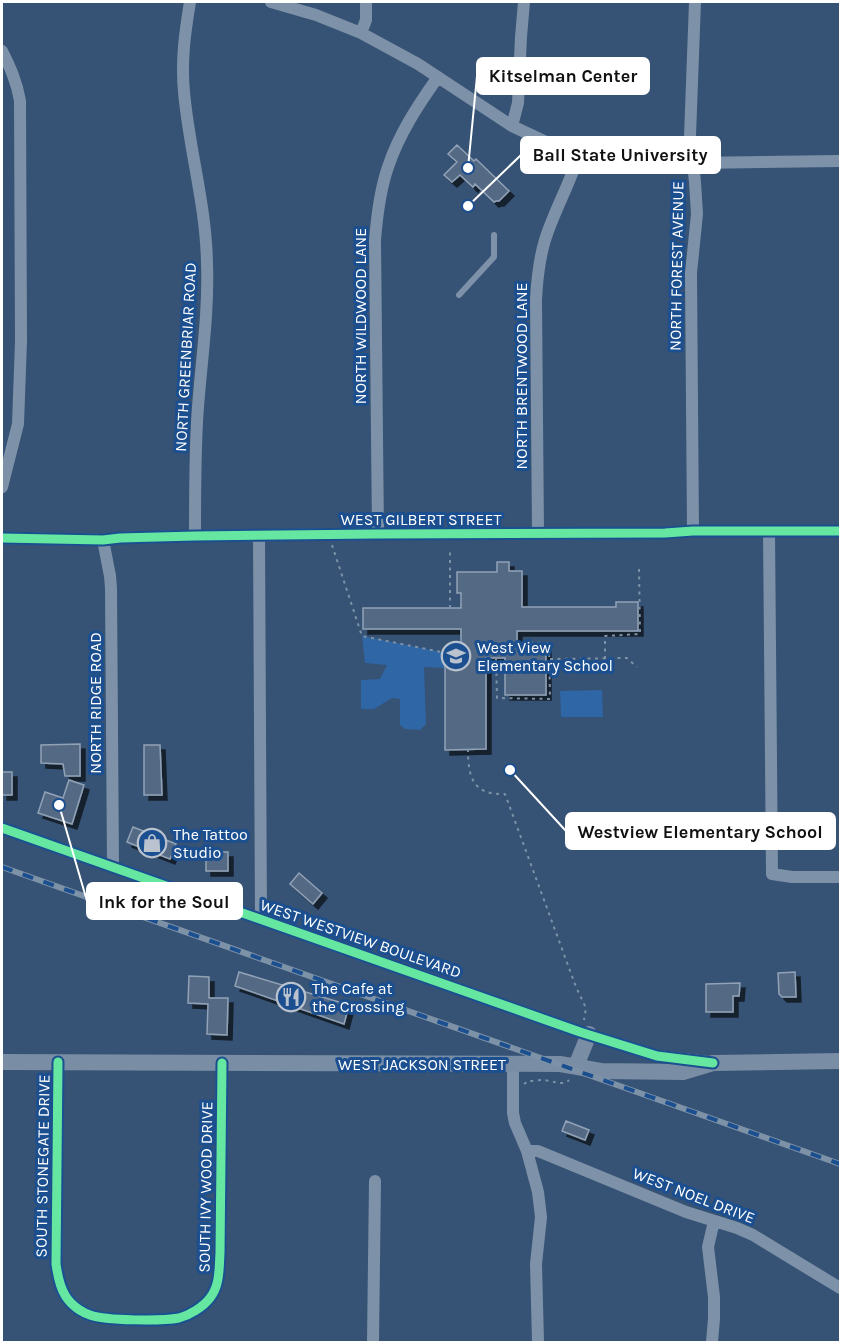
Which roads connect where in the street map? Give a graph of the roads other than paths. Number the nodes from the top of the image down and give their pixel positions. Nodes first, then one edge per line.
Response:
1 (190, 2) edge
2 (271, 2) edge
3 (366, 2) edge
4 (524, 2) edge
5 (695, 2) edge
6 (361, 33) junction
7 (2, 51) edge
8 (438, 77) junction
9 (512, 126) junction
10 (579, 154) junction
11 (840, 161) edge
12 (692, 163) junction
13 (494, 235) dead end
14 (459, 295) dead end
15 (2, 488) edge
16 (693, 531) junction
17 (769, 531) junction
18 (840, 531) edge
19 (538, 533) junction
20 (378, 534) junction
21 (259, 535) junction
22 (195, 536) junction
23 (2, 538) edge
24 (103, 540) junction
25 (2, 828) edge
26 (113, 867) junction
27 (840, 877) edge
28 (261, 919) junction
29 (587, 1027) junction
30 (840, 1061) edge
31 (2, 1062) edge
32 (58, 1062) junction
33 (222, 1063) junction
34 (713, 1063) junction
35 (513, 1064) junction
36 (573, 1070) junction
37 (527, 1151) junction
38 (375, 1181) dead end
39 (714, 1221) junction
40 (840, 1288) edge
41 (201, 1306) joint
42 (373, 1342) edge
43 (538, 1342) edge
44 (712, 1342) edge

1 - 22 street, NORTH GREENBRIAR ROAD
2 - 6 street
3 - 6 street
4 - 9 street
5 - 12 street, NORTH FOREST AVENUE
6 - 8 street
7 - 15 street
8 - 9 street
8 - 20 street, NORTH WILDWOOD LANE
9 - 10 street
10 - 12 street
10 - 19 street, NORTH BRENTWOOD LANE
11 - 12 street
12 - 16 street, NORTH FOREST AVENUE
13 - 14 lane
16 - 17 street, WEST GILBERT STREET
16 - 19 street, WEST GILBERT STREET
17 - 18 street, WEST GILBERT STREET
17 - 27 street
19 - 20 street, WEST GILBERT STREET
20 - 21 street, WEST GILBERT STREET
21 - 22 street, WEST GILBERT STREET
21 - 28 street
22 - 24 street, WEST GILBERT STREET
23 - 24 street, WEST GILBERT STREET
24 - 26 street, NORTH RIDGE ROAD
25 - 26 street, WEST WESTVIEW BOULEVARD
26 - 28 street, WEST WESTVIEW BOULEVARD
28 - 29 street, WEST WESTVIEW BOULEVARD
29 - 34 street, WEST WESTVIEW BOULEVARD
29 - 36 main road
30 - 34 main road, WEST JACKSON STREET
31 - 32 main road, WEST JACKSON STREET
32 - 33 main road, WEST JACKSON STREET
32 - 41 street, SOUTH STONEGATE DRIVE
33 - 35 main road, WEST JACKSON STREET
33 - 41 street, SOUTH IVY WOOD DRIVE
34 - 36 main road, WEST JACKSON STREET
35 - 36 main road, WEST JACKSON STREET
35 - 37 street
37 - 39 street, WEST NOEL DRIVE
37 - 43 street
38 - 42 street
39 - 40 street, WEST NOEL DRIVE
39 - 44 street

